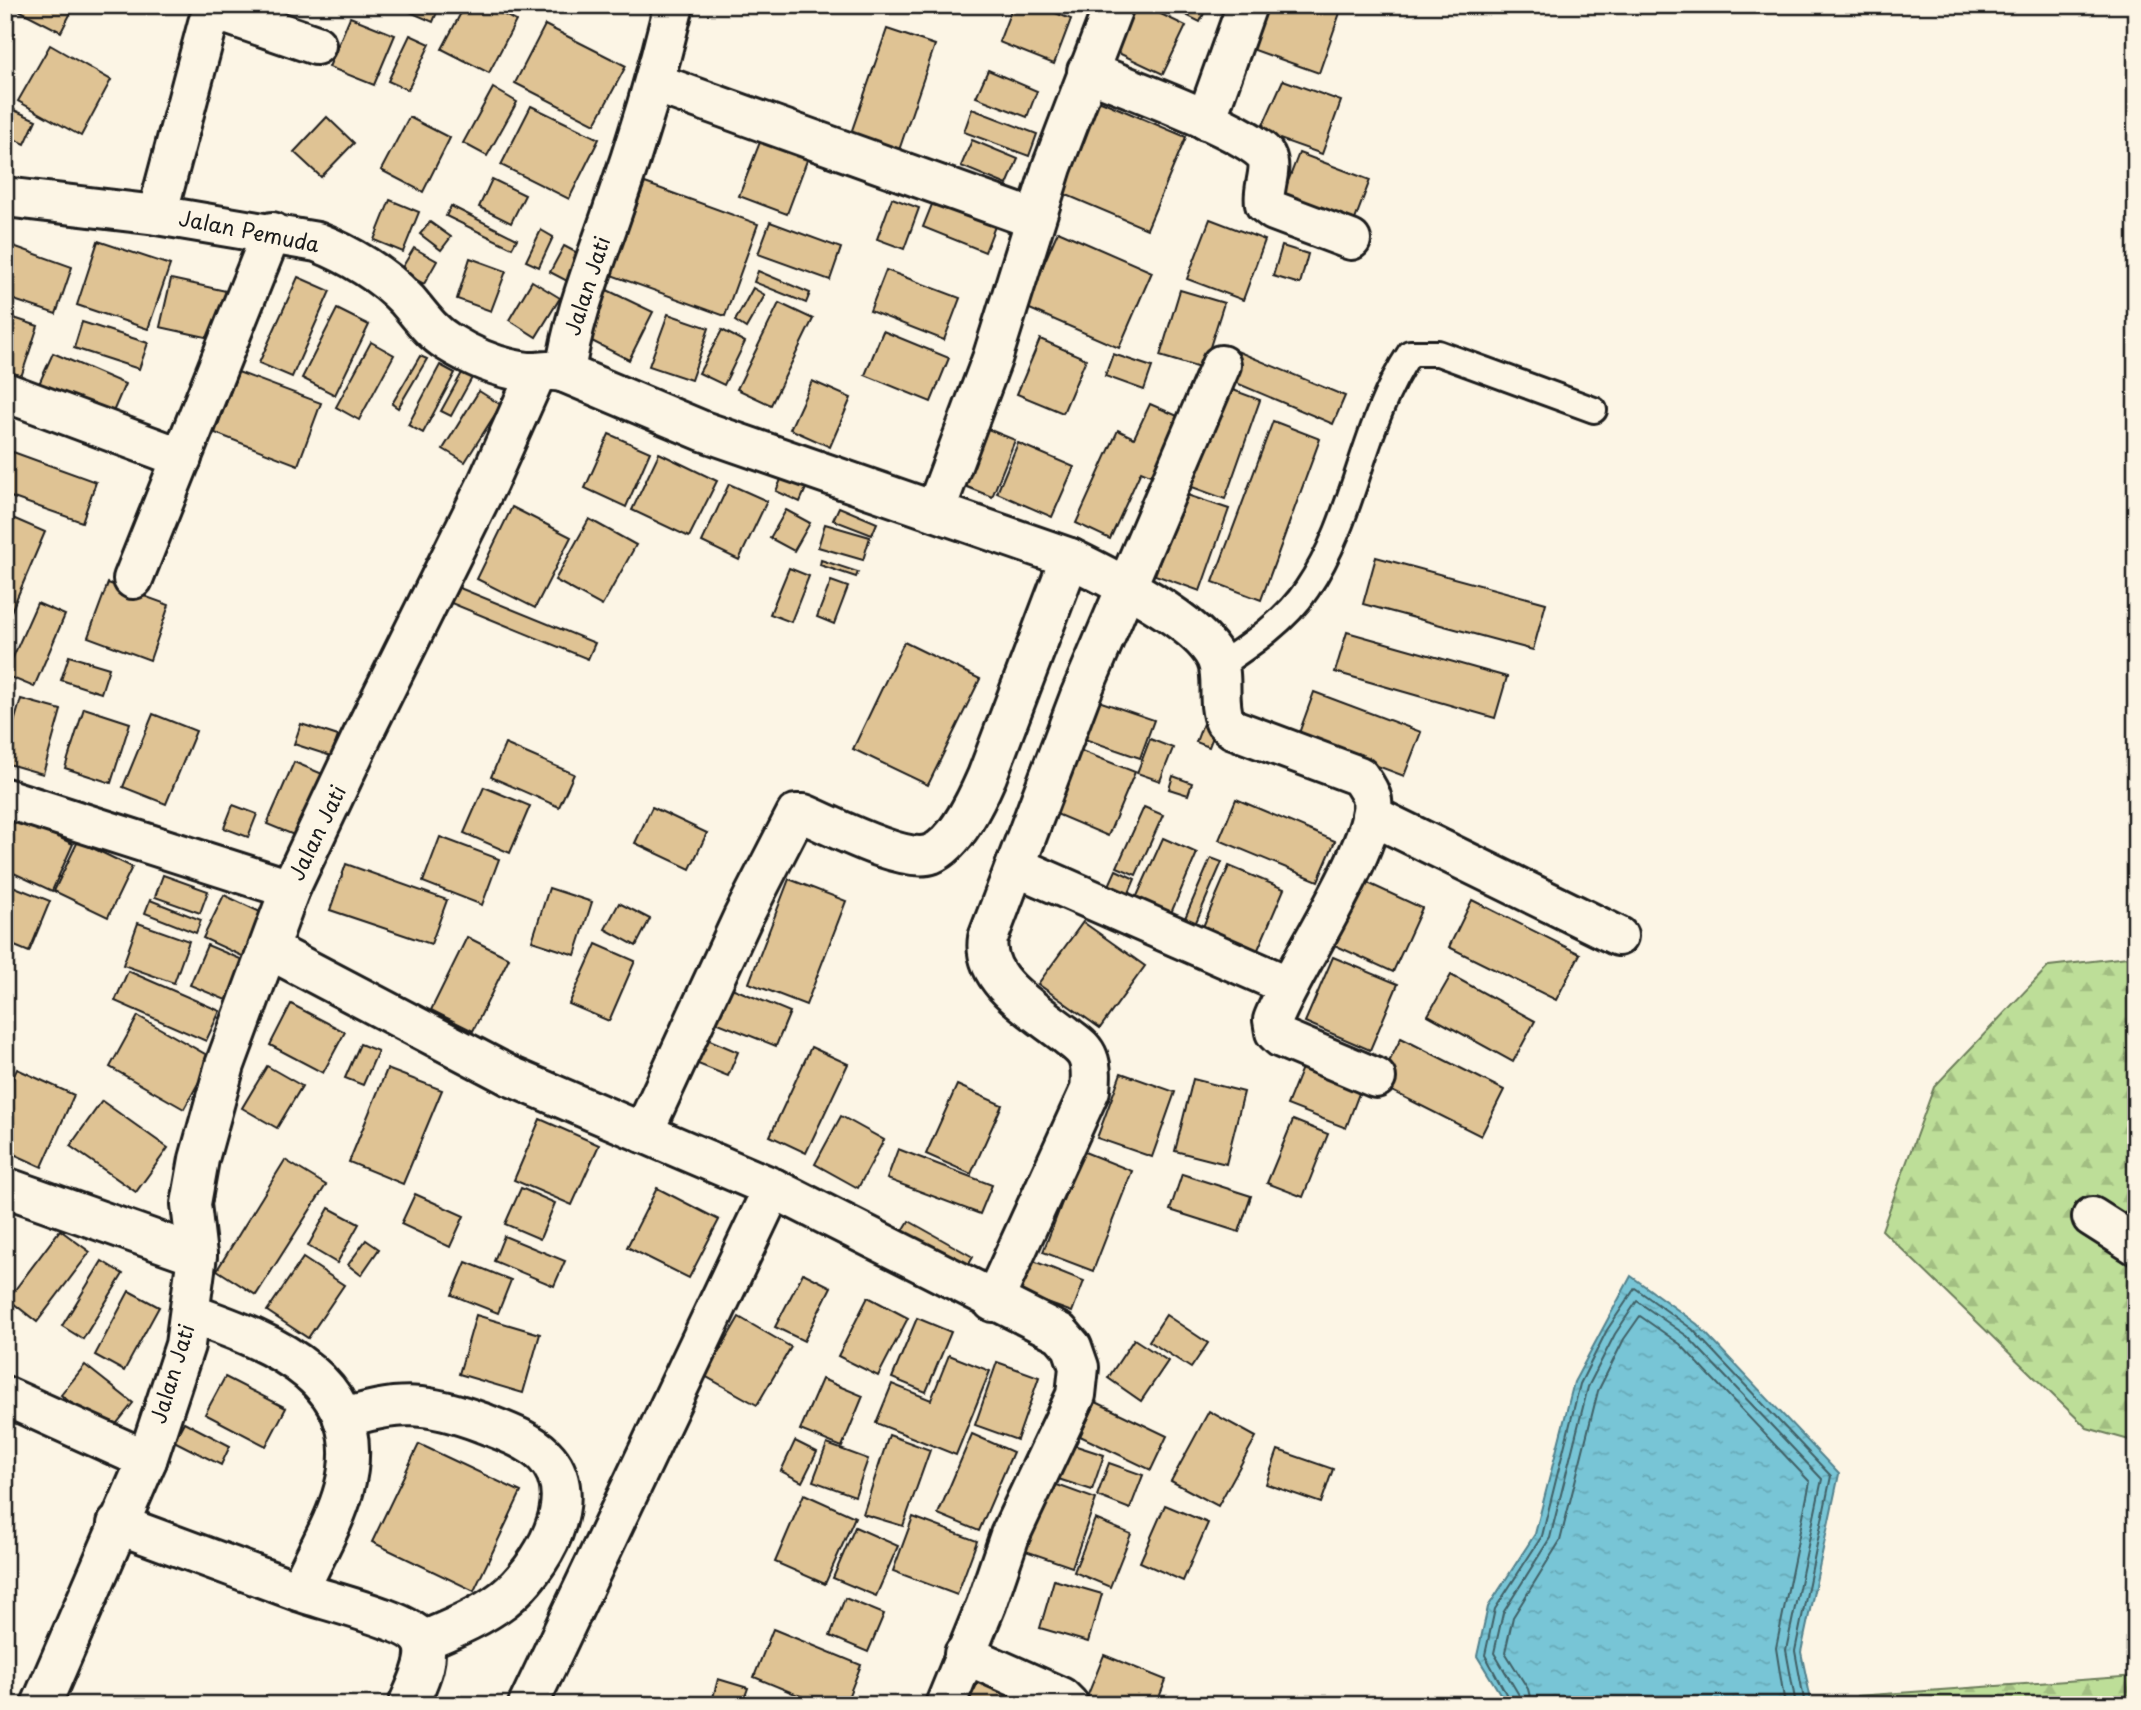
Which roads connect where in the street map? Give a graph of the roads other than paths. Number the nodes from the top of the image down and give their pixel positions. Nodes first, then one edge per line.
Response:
1 (674, 5) edge
2 (1114, 5) edge
3 (1247, 5) edge
4 (316, 45) dead end
5 (1087, 71) junction
6 (655, 83) junction
7 (1206, 120) junction
8 (5, 197) edge
9 (157, 215) junction
10 (1034, 219) junction
11 (272, 232) junction
12 (1351, 240) dead end
13 (1221, 365) dead end
14 (551, 372) junction
15 (5, 392) edge
16 (1594, 410) dead end
17 (182, 458) junction
18 (934, 511) junction
19 (1070, 558) junction
20 (133, 579) dead end
21 (1128, 586) junction
22 (1219, 666) junction
23 (5, 797) edge
24 (1371, 815) junction
25 (1017, 867) junction
26 (290, 889) junction
27 (1618, 936) dead end
28 (270, 950) junction
29 (1289, 986) junction
30 (1376, 1078) dead end
31 (643, 1133) junction
32 (5, 1187) edge
33 (773, 1188) junction
34 (2092, 1217) dead end
35 (2136, 1245) edge
36 (197, 1255) junction
37 (993, 1302) junction
38 (191, 1314) junction
39 (5, 1396) edge
40 (343, 1419) junction
41 (147, 1460) junction
42 (117, 1524) junction
43 (299, 1591) junction
44 (423, 1641) junction
45 (964, 1654) junction
46 (41, 1705) edge
47 (408, 1705) edge
48 (528, 1705) edge
49 (945, 1705) edge
50 (1069, 1705) edge

1 - 6 street, Jalan Jati
2 - 5 street
3 - 7 street
4 - 9 street
5 - 7 street
5 - 10 street
6 - 10 street
6 - 14 street, Jalan Jati
7 - 12 street
8 - 9 street, Jalan Pemuda
9 - 11 street, Jalan Pemuda
10 - 18 street
11 - 14 street, Jalan Pemuda
11 - 17 street
13 - 21 street
14 - 18 street, Jalan Pemuda
14 - 26 street, Jalan Jati
15 - 17 street
16 - 22 lane
17 - 20 street
18 - 19 street, Jalan Pemuda
19 - 21 street, Jalan Pemuda
19 - 31 street
21 - 22 street, Jalan Pemuda
21 - 25 street
22 - 24 street
23 - 26 street
24 - 27 street
24 - 29 street
25 - 29 street
25 - 37 street
26 - 28 street, Jalan Jati
28 - 31 street
28 - 36 street, Jalan Jati
29 - 30 street
31 - 33 street
32 - 36 street
33 - 37 street
33 - 48 street
34 - 35 street
36 - 38 street, Jalan Jati
37 - 45 street
38 - 40 street
38 - 41 street, Jalan Jati
39 - 41 street
40 - 43 street
40 - 44 street
41 - 42 street, Jalan Jati
42 - 43 street
42 - 46 street, Jalan Jati
43 - 44 street
44 - 47 street
45 - 49 street
45 - 50 street

